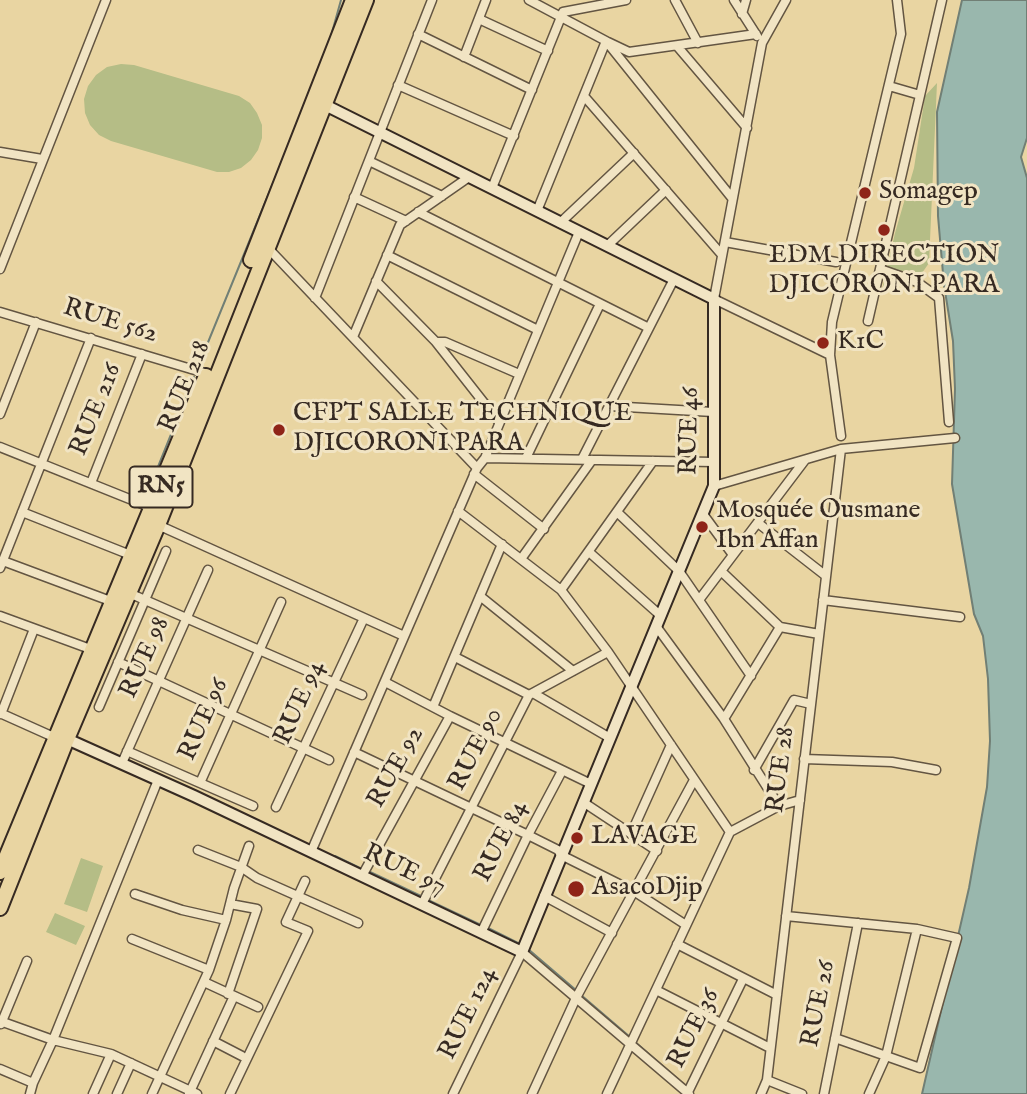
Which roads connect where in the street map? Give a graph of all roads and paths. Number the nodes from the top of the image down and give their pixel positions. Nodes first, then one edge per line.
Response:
1 (106, 0) edge
2 (353, 0) edge
3 (366, 0) edge
4 (432, 0) edge
5 (486, 0) edge
6 (529, 0) edge
7 (626, 0) edge
8 (675, 0) edge
9 (734, 0) edge
10 (746, 0) edge
11 (786, 0) edge
12 (897, 0) edge
13 (942, 0) edge
14 (742, 14) junction
15 (561, 17) junction
16 (479, 19) junction
17 (418, 34) junction
18 (756, 34) junction
19 (606, 41) junction
20 (698, 43) junction
21 (762, 43) junction
22 (677, 46) junction
23 (548, 51) junction
24 (464, 57) junction
25 (398, 85) junction
26 (889, 86) junction
27 (532, 90) junction
28 (920, 95) junction
29 (583, 96) junction
30 (318, 102) junction
31 (747, 128) junction
32 (380, 132) junction
33 (514, 136) junction
34 (0, 152) edge
35 (634, 153) junction
36 (42, 159) junction
37 (369, 161) junction
38 (469, 177) junction
39 (492, 188) junction
40 (666, 190) junction
41 (442, 196) junction
42 (354, 197) junction
43 (732, 198) junction
44 (537, 211) junction
45 (418, 212) junction
46 (406, 220) junction
47 (561, 223) junction
48 (579, 232) junction
49 (725, 242) junction
50 (607, 246) junction
51 (267, 247) junction
52 (387, 255) junction
53 (722, 255) junction
54 (836, 262) dead end
55 (0, 269) edge
56 (880, 269) junction
57 (674, 279) junction
58 (376, 281) junction
59 (557, 283) junction
60 (315, 298) junction
61 (715, 299) junction
62 (600, 304) junction
63 (0, 312) edge
64 (868, 321) dead end
65 (36, 322) junction
66 (649, 328) junction
67 (538, 330) junction
68 (353, 337) junction
69 (91, 338) junction
70 (436, 342) junction
71 (142, 354) junction
72 (830, 355) junction
73 (519, 374) junction
74 (212, 376) junction
75 (609, 406) junction
76 (713, 412) junction
77 (0, 414) edge
78 (499, 422) junction
79 (949, 422) dead end
80 (841, 436) dead end
81 (956, 438) dead end
82 (0, 447) edge
83 (841, 449) junction
84 (485, 458) junction
85 (526, 458) junction
86 (582, 459) junction
87 (592, 460) junction
88 (805, 460) junction
89 (653, 461) junction
90 (713, 462) junction
91 (41, 463) junction
92 (475, 471) junction
93 (91, 483) junction
94 (714, 486) junction
95 (152, 508) junction
96 (458, 511) junction
97 (22, 512) junction
98 (617, 512) junction
99 (702, 514) junction
100 (758, 523) junction
101 (158, 525) junction
102 (544, 530) junction
103 (502, 544) junction
104 (166, 551) dead end
105 (589, 552) junction
106 (733, 555) junction
107 (133, 556) junction
108 (521, 559) junction
109 (1, 564) edge
110 (208, 570) dead end
111 (679, 571) junction
112 (721, 571) junction
113 (826, 576) junction
114 (561, 590) junction
115 (129, 593) junction
116 (480, 596) junction
117 (144, 600) junction
118 (699, 600) junction
119 (823, 600) junction
120 (113, 602) junction
121 (281, 602) dead end
122 (0, 616) edge
123 (960, 617) dead end
124 (364, 618) junction
125 (186, 619) junction
126 (659, 621) junction
127 (779, 627) junction
128 (34, 629) junction
129 (819, 634) junction
130 (404, 636) junction
131 (93, 650) junction
132 (258, 650) junction
133 (608, 652) junction
134 (455, 657) junction
135 (118, 662) junction
136 (573, 671) junction
137 (751, 676) junction
138 (158, 681) junction
139 (332, 682) junction
140 (384, 682) junction
141 (631, 685) junction
142 (531, 694) junction
143 (362, 695) dead end
144 (811, 704) junction
145 (99, 707) dead end
146 (433, 708) junction
147 (0, 713) edge
148 (229, 716) junction
149 (450, 716) junction
150 (724, 719) junction
151 (610, 738) junction
152 (61, 739) junction
153 (504, 743) junction
154 (671, 745) junction
155 (304, 748) junction
156 (127, 751) junction
157 (354, 752) junction
158 (330, 760) dead end
159 (804, 760) junction
160 (122, 763) junction
161 (754, 770) junction
162 (936, 770) dead end
163 (562, 771) junction
164 (694, 779) junction
165 (158, 780) junction
166 (414, 780) junction
167 (200, 783) junction
168 (591, 784) junction
169 (800, 800) junction
170 (583, 802) junction
171 (253, 806) dead end
172 (779, 806) junction
173 (276, 807) dead end
174 (471, 807) junction
175 (730, 832) junction
176 (631, 834) junction
177 (528, 835) junction
178 (249, 846) dead end
179 (198, 850) dead end
180 (657, 851) junction
181 (311, 852) junction
182 (561, 855) junction
183 (241, 867) junction
184 (0, 872) edge
185 (364, 872) junction
186 (305, 881) dead end
187 (635, 892) junction
188 (135, 894) dead end
189 (297, 896) junction
190 (544, 896) junction
191 (424, 900) junction
192 (230, 904) junction
193 (0, 908) edge
194 (786, 916) junction
195 (226, 920) junction
196 (358, 923) dead end
197 (858, 923) junction
198 (686, 925) junction
199 (483, 927) junction
200 (917, 929) junction
201 (612, 933) junction
202 (132, 939) dead end
203 (677, 944) junction
204 (522, 952) junction
205 (27, 961) dead end
206 (209, 970) junction
207 (743, 979) junction
208 (204, 982) junction
209 (656, 990) junction
210 (231, 995) junction
211 (777, 995) junction
212 (576, 998) junction
213 (258, 1007) dead end
214 (1, 1023) edge
215 (721, 1024) junction
216 (835, 1038) junction
217 (53, 1040) junction
218 (213, 1041) junction
219 (631, 1045) junction
220 (771, 1048) junction
221 (111, 1054) junction
222 (242, 1056) dead end
223 (886, 1056) junction
224 (131, 1063) junction
225 (0, 1069) edge
226 (160, 1077) junction
227 (767, 1080) junction
228 (33, 1083) junction
229 (192, 1093) edge
230 (30, 1094) edge
231 (93, 1094) edge
232 (117, 1094) edge
233 (152, 1094) edge
234 (230, 1094) edge
235 (453, 1094) edge
236 (532, 1094) edge
237 (607, 1094) edge
238 (688, 1094) edge
239 (761, 1094) edge
240 (802, 1094) edge
241 (824, 1094) edge
242 (869, 1094) edge

1 - 36 street
2 - 30 highway, RN5
3 - 30 highway, RUE 218 / RN5
4 - 17 street
5 - 16 street
6 - 15 street
7 - 15 street
8 - 20 street
9 - 14 street
10 - 14 street
11 - 21 street, RUE 46
12 - 26 street
13 - 28 street
14 - 18 street
15 - 19 street
15 - 23 street
16 - 23 street
16 - 24 street
17 - 24 street
17 - 25 street
18 - 20 street
18 - 21 street
19 - 22 street
19 - 29 street
19 - 43 street
20 - 22 street
21 - 31 street, RUE 46
22 - 31 street
23 - 27 street
24 - 27 street
25 - 32 street
25 - 33 street
26 - 28 street
26 - 72 street
27 - 33 street
28 - 56 street
29 - 35 street
29 - 44 street
30 - 32 street
30 - 51 highway, RUE 218 / RN5
30 - 74 highway, RUE 218 / RN5
31 - 43 street, RUE 46
32 - 37 street
32 - 38 street
33 - 39 street
34 - 36 street
35 - 40 street
35 - 47 street
36 - 55 street
37 - 41 street
37 - 42 street
38 - 39 street
38 - 41 street
39 - 44 street
40 - 50 street
40 - 53 street
41 - 45 street
42 - 46 street
42 - 60 street
43 - 49 street, RUE 46
44 - 47 street
45 - 46 street
45 - 59 street
46 - 52 street
47 - 48 street
48 - 50 street
48 - 59 street
49 - 53 street, RUE 46
49 - 54 street
50 - 57 street
51 - 60 street
51 - 74 highway, RUE 218 / RN5
52 - 58 street
52 - 67 street
53 - 61 street, RUE 46
56 - 64 street
56 - 79 street
57 - 61 street
57 - 66 street
58 - 68 street
58 - 70 street
59 - 62 street
59 - 67 street
60 - 68 street
61 - 72 street
61 - 76 street, RUE 46
62 - 66 street
62 - 85 street
63 - 65 street, RUE 562
65 - 69 street, RUE 562
65 - 77 street
66 - 75 street
67 - 73 street
68 - 92 street
69 - 71 street, RUE 562
69 - 91 street
70 - 73 street
70 - 78 street
71 - 74 street, RUE 562
71 - 93 street, RUE 216
72 - 80 street
73 - 78 street
74 - 95 highway, RUE 218 / RN5
74 - 101 highway, RUE 218 / RN5
75 - 76 street
75 - 86 street
76 - 90 street, RUE 46
78 - 84 street
81 - 83 street
82 - 91 street
83 - 88 street
83 - 113 street, RUE 28
84 - 85 street
84 - 92 street
85 - 86 street
86 - 87 street
87 - 89 street
87 - 102 street
88 - 94 street
88 - 100 street
89 - 90 street
89 - 98 street
90 - 94 street, RUE 46
91 - 93 street
91 - 97 street
92 - 96 street
92 - 102 street
93 - 95 street
94 - 99 street, RUE 46
95 - 107 highway, RUE 218 / RN5
96 - 103 street
96 - 130 street
97 - 107 street
97 - 109 street
98 - 105 street
98 - 111 street
99 - 106 street
99 - 111 street, RUE 46
100 - 106 street
100 - 113 street
101 - 115 highway, RUE 218 / RN5
101 - 124 street
102 - 108 street
103 - 108 street
103 - 116 street
104 - 117 street
105 - 114 street
105 - 126 street
106 - 112 street
107 - 120 highway, RUE 218 / RN5
108 - 114 street
109 - 120 street
110 - 125 street, RUE 98
111 - 118 street
111 - 126 street, RUE 46
112 - 118 street
112 - 127 street
113 - 119 street, RUE 28
114 - 133 street
115 - 117 street
115 - 152 highway, RUE 218 / RN5
116 - 134 street
116 - 136 street
117 - 125 street
117 - 135 street
118 - 137 street
119 - 123 street
119 - 129 street, RUE 28
120 - 131 highway, RUE 218 / RN5
121 - 132 street, RUE 96
122 - 128 street
124 - 130 street
124 - 139 street, RUE 94
125 - 132 street
125 - 138 street, RUE 98
126 - 141 street, RUE 46
126 - 150 street
127 - 129 street
127 - 137 street
128 - 131 street
128 - 147 street
129 - 144 street, RUE 28
130 - 140 street
131 - 152 highway, RUE 218 / RN5
132 - 139 street
132 - 148 street, RUE 96
133 - 136 street, RUE 90
133 - 141 street
134 - 142 street
134 - 146 street
135 - 138 street
135 - 145 street
136 - 142 street, RUE 90
137 - 150 street
138 - 148 street
138 - 156 street, RUE 98
139 - 143 street
139 - 155 street, RUE 94
140 - 146 street
140 - 157 street
141 - 151 street, RUE 46
141 - 154 street
142 - 151 street
142 - 153 street, RUE 90
144 - 159 street, RUE 28
144 - 161 street
146 - 149 street
147 - 152 street
148 - 155 street
148 - 167 street, RUE 96
149 - 153 street
149 - 166 street, RUE 92
150 - 161 street
151 - 168 street, RUE 46
152 - 160 street, RUE 97
152 - 184 highway, RUE 218 / RN5
152 - 193 highway, RUE 218 / RN5
153 - 163 street
153 - 174 street, RUE 90
154 - 164 street
154 - 176 street
155 - 158 street
155 - 173 street, RUE 94
156 - 160 street, RUE 98
156 - 167 street, RUE 96
157 - 166 street
157 - 181 street
159 - 162 street
159 - 169 street, RUE 28
160 - 165 street, RUE 97
161 - 172 street
163 - 168 street
163 - 177 street, RUE 84
164 - 175 street
164 - 180 street
165 - 181 street, RUE 97
165 - 217 street
166 - 174 street
166 - 185 street, RUE 92
167 - 171 street
168 - 170 street, RUE 46
169 - 172 street
169 - 194 street, RUE 28
170 - 176 street
170 - 182 street, RUE 46
172 - 175 street
174 - 177 street
174 - 191 street, RUE 90
175 - 198 street
176 - 180 street
177 - 182 street
177 - 199 street, RUE 84
178 - 183 street
179 - 183 street
180 - 187 street
181 - 185 street, RUE 97
182 - 187 street
182 - 190 street, RUE 46
183 - 189 street
183 - 192 street
185 - 191 street, RUE 97
186 - 189 street
187 - 198 street
187 - 201 street
188 - 195 street
189 - 196 street
189 - 234 street
190 - 201 street
190 - 204 street, RUE 46
191 - 199 street, RUE 97
192 - 195 street
192 - 210 street
194 - 197 street
194 - 211 street, RUE 28
195 - 206 street
197 - 200 street
197 - 216 street, RUE 26
198 - 203 street
199 - 204 street, RUE 97
200 - 223 street
200 - 223 street
201 - 212 street
202 - 206 street
203 - 207 street
203 - 209 street
204 - 212 street, RUE 97
204 - 235 street, RUE 124
205 - 214 street
206 - 208 street
207 - 211 street, RUE 36
207 - 215 street, RUE 36
208 - 210 street
208 - 226 street
209 - 215 street
209 - 219 street
210 - 213 street
210 - 218 street
211 - 220 street, RUE 28
212 - 219 street, RUE 97
212 - 236 street
214 - 217 street
215 - 220 street
215 - 238 street, RUE 36
216 - 223 street
216 - 241 street, RUE 26
217 - 221 street
217 - 228 street
218 - 222 street
218 - 229 street
219 - 237 street
219 - 238 street, RUE 97
220 - 227 street, RUE 28
221 - 224 street
221 - 231 street
223 - 242 street
224 - 226 street
224 - 232 street
225 - 228 street
226 - 229 street
226 - 233 street
227 - 239 street, RUE 28
227 - 240 street
228 - 230 street

